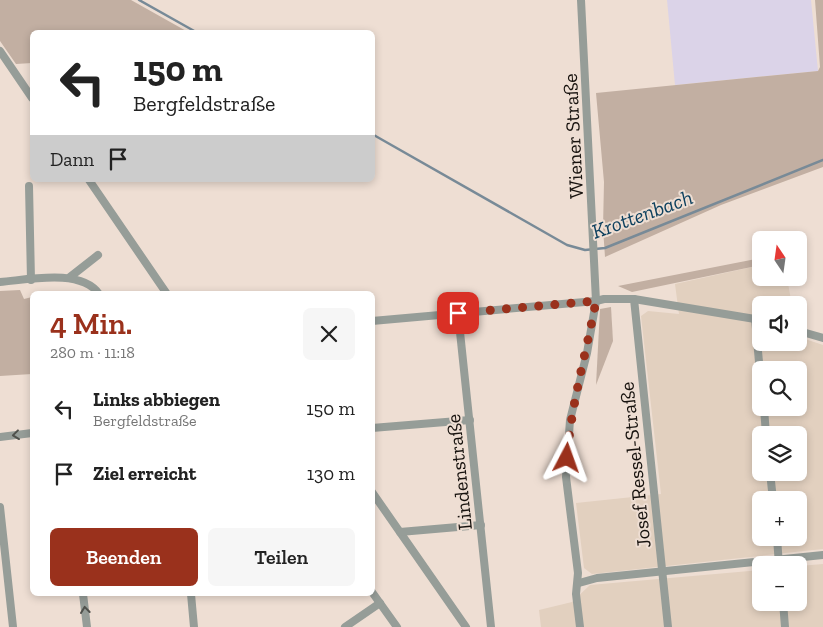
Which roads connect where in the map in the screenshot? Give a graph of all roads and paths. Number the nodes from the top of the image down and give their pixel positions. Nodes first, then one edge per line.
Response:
1 (581, 0) edge
2 (0, 51) edge
3 (30, 95) edge
4 (90, 182) edge
5 (29, 186) dead end
6 (98, 254) dead end
7 (70, 277) junction
8 (31, 280) junction
9 (0, 282) edge
10 (96, 291) edge
11 (165, 291) edge
12 (634, 299) junction
13 (596, 301) junction
14 (458, 313) junction
15 (752, 318) edge
16 (375, 321) edge
17 (807, 333) edge
18 (823, 338) edge
19 (470, 420) junction
20 (375, 428) edge
21 (30, 433) edge
22 (0, 437) edge
23 (375, 496) edge
24 (0, 507) edge
25 (480, 526) junction
26 (400, 532) junction
27 (823, 555) edge
28 (807, 558) edge
29 (752, 564) edge
30 (662, 572) junction
31 (579, 583) junction
32 (83, 596) edge
33 (191, 596) edge
34 (375, 596) edge
35 (380, 603) junction
36 (784, 611) edge
37 (13, 627) edge
38 (87, 627) edge
39 (194, 627) edge
40 (345, 627) edge
41 (397, 627) edge
42 (466, 627) edge
43 (490, 627) edge
44 (580, 627) edge
45 (668, 627) edge
46 (785, 627) edge

1 - 13 street, Wiener Straße
2 - 3 street
4 - 11 street
5 - 8 street
6 - 7 street
7 - 8 street
7 - 10 street
8 - 9 street
12 - 13 street
12 - 15 street
12 - 30 street, Josef Ressel-Straße
13 - 14 street
13 - 31 street, Wiener Straße
14 - 16 street
14 - 19 street, Lindenstraße
17 - 18 street
19 - 20 street
19 - 25 street, Lindenstraße
21 -> 22 street
23 - 26 street
24 - 37 street
25 - 26 street
25 - 43 street, Lindenstraße
26 - 42 street
27 - 28 street
29 - 30 street
30 - 31 street
30 - 45 street, Josef Ressel-Straße
31 - 44 street, Wiener Straße
38 -> 32 street
33 - 39 street
34 - 35 street
35 - 40 street
35 - 41 street
36 - 46 street

